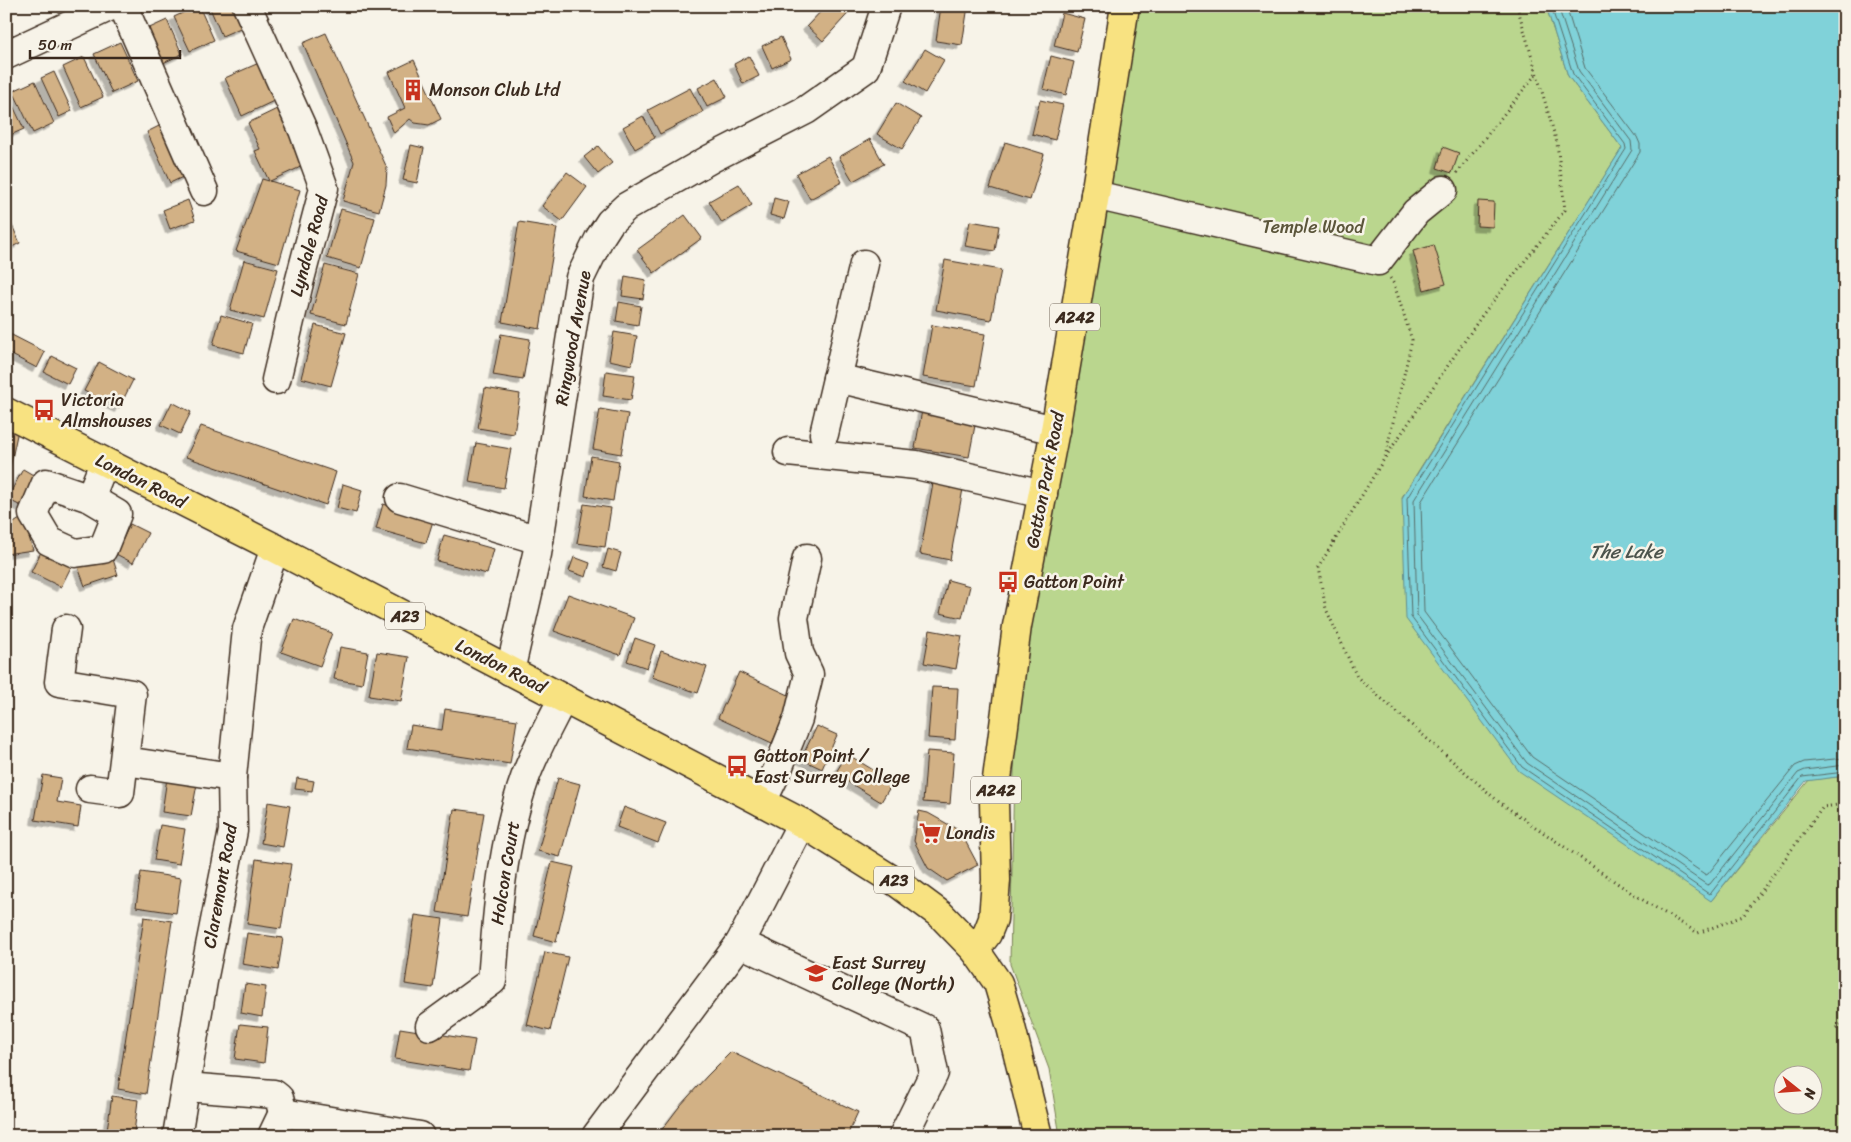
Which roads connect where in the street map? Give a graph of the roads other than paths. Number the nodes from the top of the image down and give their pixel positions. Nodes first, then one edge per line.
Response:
1 (111, 6) edge
2 (124, 6) edge
3 (247, 6) edge
4 (886, 6) edge
5 (1125, 6) edge
6 (6, 55) edge
7 (1443, 190) road end
8 (204, 192) dead end
9 (1095, 195) junction
10 (864, 264) dead end
11 (837, 378) junction
12 (276, 380) dead end
13 (6, 412) edge
14 (1055, 430) junction
15 (824, 434) dead end
16 (788, 452) dead end
17 (104, 463) junction
18 (1042, 494) junction
19 (90, 498) dead end
20 (400, 498) dead end
21 (539, 540) junction
22 (275, 548) junction
23 (807, 558) dead end
24 (66, 628) dead end
25 (510, 671) junction
26 (563, 698) junction
27 (125, 761) junction
28 (232, 777) junction
29 (90, 789) dead end
30 (762, 802) junction
31 (802, 823) junction
32 (740, 943) junction
33 (976, 950) junction
34 (430, 1026) dead end
35 (186, 1087) junction
36 (278, 1124) edge
37 (178, 1136) edge
38 (420, 1136) edge
39 (596, 1136) edge
40 (903, 1136) edge
41 (1038, 1136) edge

1 - 6 street
2 - 8 street
3 - 12 street, Lyndale Road
4 - 21 street, Ringwood Avenue
5 - 9 main road, Gatton Park Road / A242
7 - 9 street
9 - 14 main road, Gatton Park Road / A242
10 - 11 street
11 - 14 street
11 - 15 street
13 - 17 main road, London Road / A23
14 - 18 main road, Gatton Park Road / A242
16 - 18 street
17 - 19 street
17 - 22 main road, London Road / A23
18 - 33 main road, Gatton Park Road / A242
20 - 21 street
21 - 25 street, Ringwood Avenue
22 - 25 main road, London Road / A23
22 - 28 street, Claremont Road
23 - 30 street
24 - 27 street
25 - 26 main road, London Road / A23
26 - 30 main road, London Road / A23
26 - 34 street, Holcon Court
27 - 28 street
27 - 29 street
28 - 35 street, Claremont Road
30 - 31 main road, London Road / A23
31 - 32 street
31 - 33 main road, London Road / A23
32 - 39 street
32 - 40 street
33 - 41 main road, A23
35 - 36 street
35 - 37 street, Claremont Road
36 - 38 street

